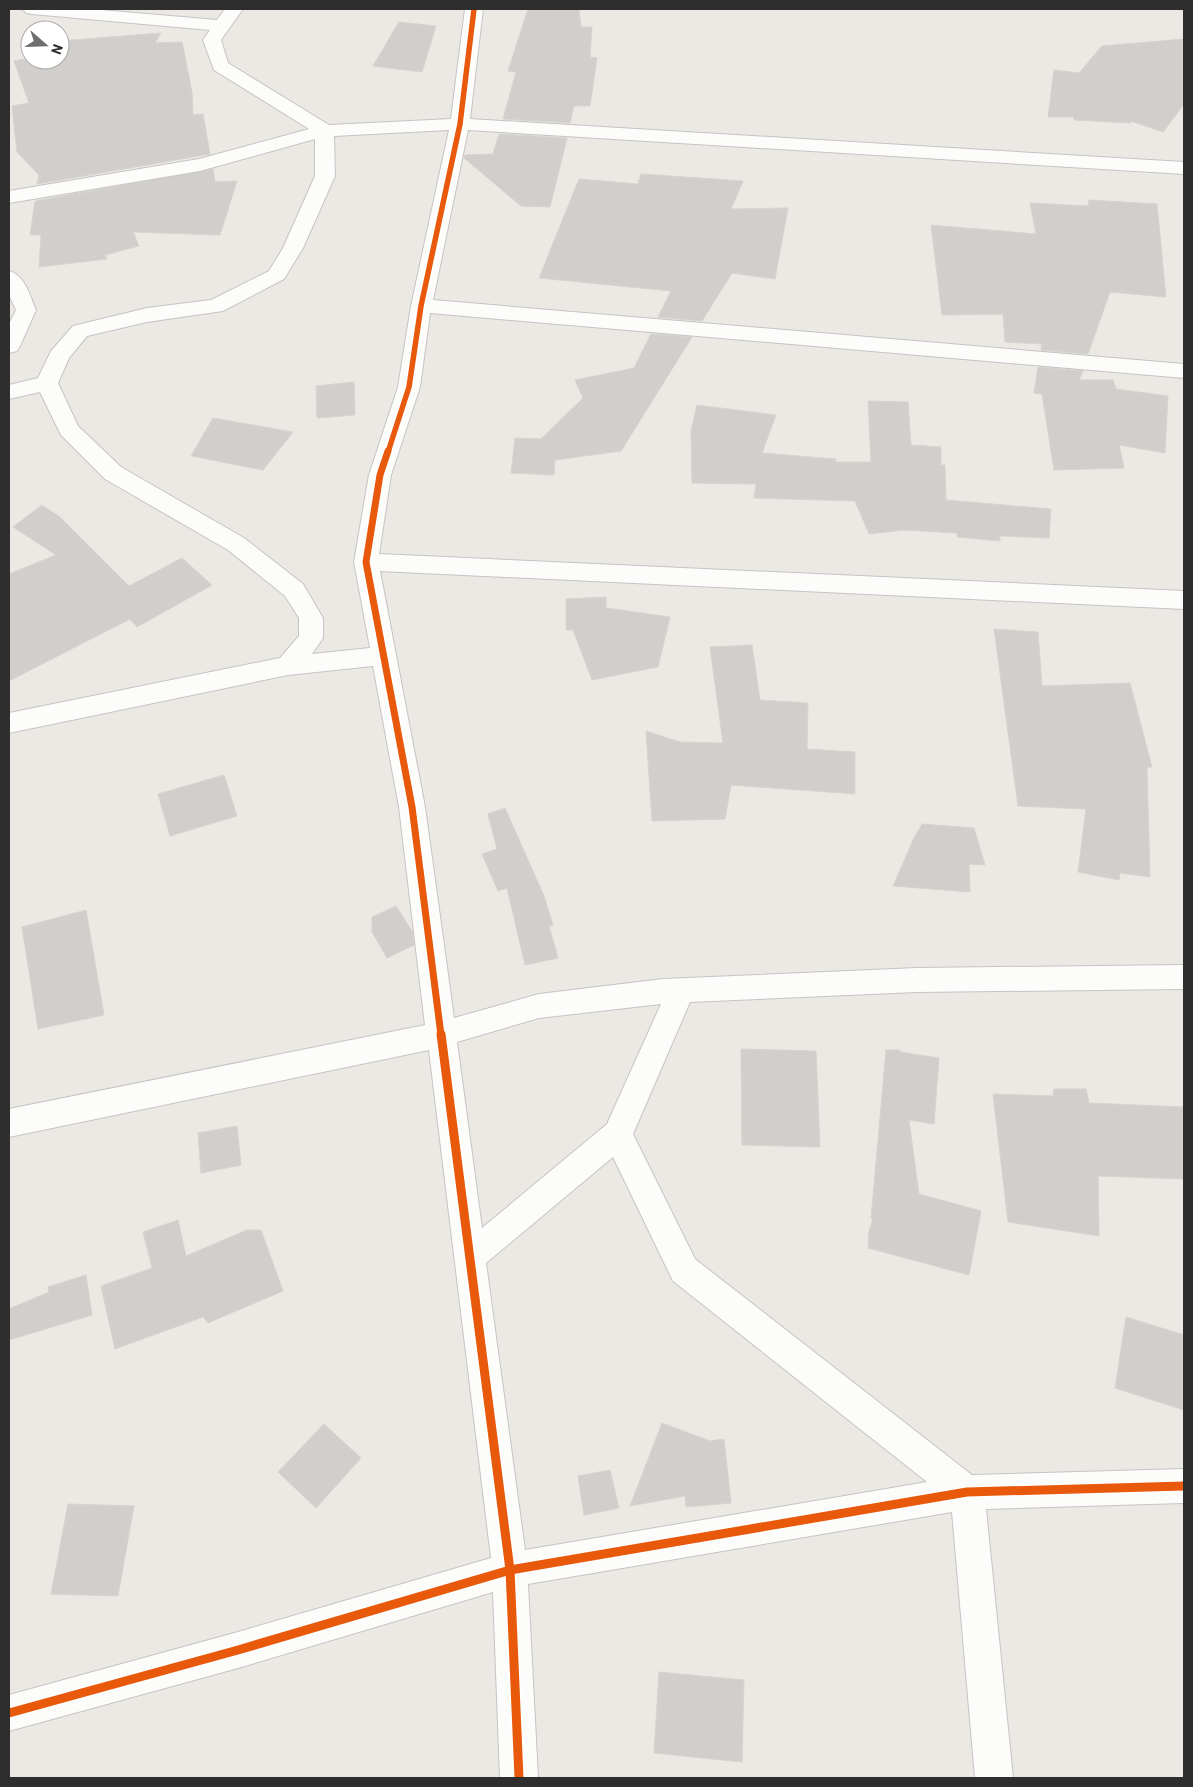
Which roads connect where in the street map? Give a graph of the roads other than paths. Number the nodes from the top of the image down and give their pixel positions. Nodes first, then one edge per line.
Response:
1 (32, 9) edge
2 (234, 9) edge
3 (474, 9) edge
4 (222, 26) junction
5 (460, 124) junction
6 (325, 131) junction
7 (1184, 168) edge
8 (9, 196) edge
9 (9, 277) edge
10 (421, 306) junction
11 (9, 346) edge
12 (1184, 371) edge
13 (47, 383) junction
14 (9, 392) edge
15 (366, 562) junction
16 (1184, 600) edge
17 (384, 656) junction
18 (288, 666) junction
19 (9, 723) edge
20 (1184, 977) edge
21 (681, 990) junction
22 (442, 1034) junction
23 (9, 1122) edge
24 (618, 1134) junction
25 (470, 1257) junction
26 (1184, 1486) edge
27 (967, 1492) junction
28 (510, 1570) junction
29 (9, 1713) edge
30 (519, 1778) edge
31 (994, 1778) edge

1 - 4 street
2 - 4 street
3 - 5 street
4 - 6 street
5 - 6 street
5 - 7 street
5 - 10 street
6 - 8 street
6 - 13 street
9 - 11 street
10 - 12 street
10 - 15 street
13 - 14 street
13 - 18 street
15 - 16 street
15 - 17 street
17 - 18 street
17 - 22 street
18 - 19 street
20 - 21 street
21 - 22 street
21 - 24 street
22 - 23 street
22 - 25 street
24 - 25 street
24 - 27 street
25 - 28 street
26 - 27 street
27 - 28 street
27 - 31 street
28 - 29 street
28 - 30 street

